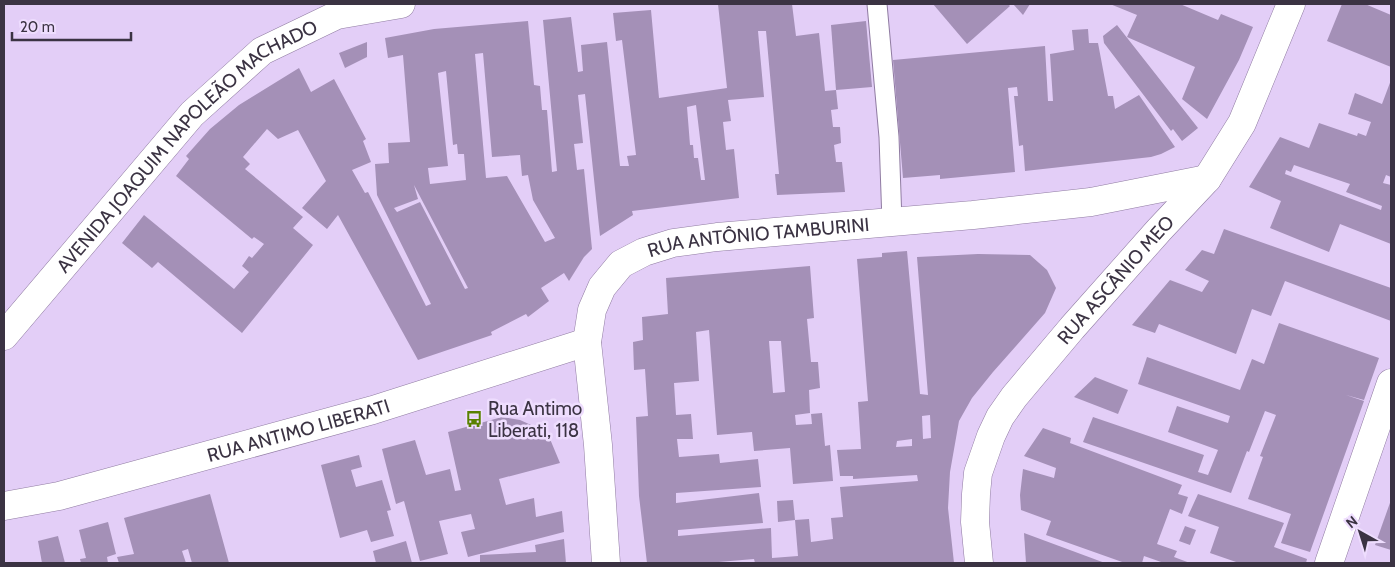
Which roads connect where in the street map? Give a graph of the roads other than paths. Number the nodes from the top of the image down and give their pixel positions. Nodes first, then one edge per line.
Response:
1 (401, 4) edge
2 (877, 4) edge
3 (1292, 4) edge
4 (1207, 179) junction
5 (892, 222) junction
6 (4, 336) edge
7 (587, 342) junction
8 (1391, 383) edge
9 (4, 506) edge
10 (606, 563) edge
11 (979, 563) edge
12 (1329, 563) edge

1 - 6 street, AVENIDA JOAQUIM NAPOLEÃO MACHADO
2 - 5 lane
3 - 4 street, RUA ASCÂNIO MEO
4 - 5 street, RUA ANTÔNIO TAMBURINI
4 - 11 street, RUA ASCÂNIO MEO
5 - 7 street, RUA ANTÔNIO TAMBURINI
7 - 9 street, RUA ANTIMO LIBERATI
7 - 10 street, RUA ANTÔNIO TAMBURINI
8 - 12 street

